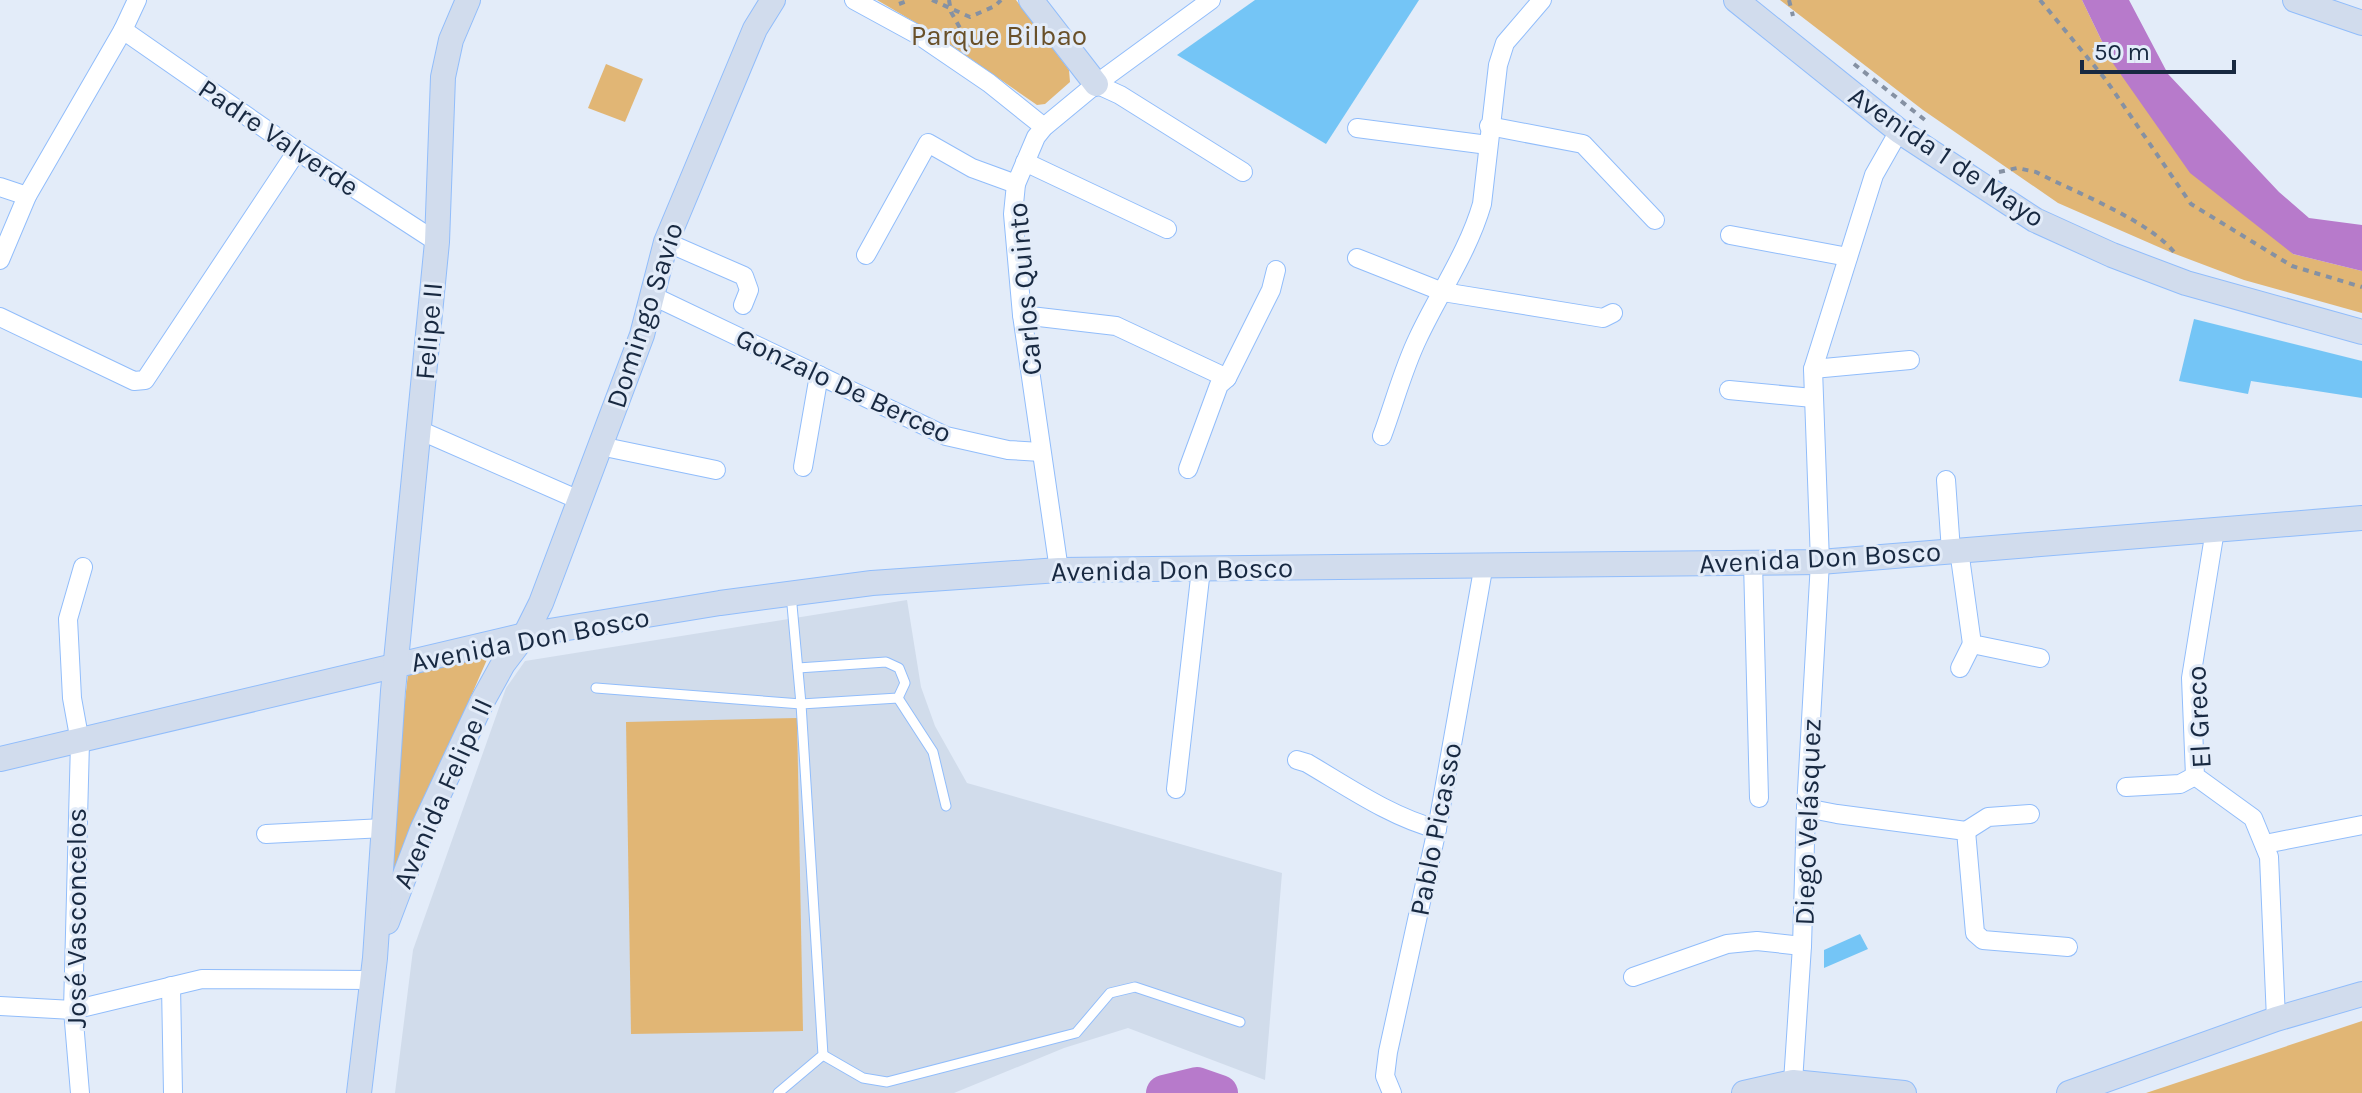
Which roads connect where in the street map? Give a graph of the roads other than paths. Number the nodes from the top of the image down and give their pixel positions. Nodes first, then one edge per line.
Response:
1 (137, 0) edge
2 (468, 0) edge
3 (773, 0) edge
4 (854, 0) edge
5 (1031, 0) edge
6 (1211, 0) edge
7 (1542, 0) edge
8 (1736, 0) edge
9 (2295, 0) edge
10 (2362, 23) edge
11 (123, 30) junction
12 (1096, 84) junction
13 (1489, 126) junction
14 (1044, 127) junction
15 (1357, 128) dead end
16 (1899, 131) junction
17 (1488, 145) junction
18 (297, 151) junction
19 (1025, 162) junction
20 (1243, 172) dead end
21 (1016, 184) junction
22 (0, 187) edge
23 (27, 196) junction
24 (1655, 220) dead end
25 (1167, 229) dead end
26 (1730, 235) dead end
27 (437, 242) junction
28 (666, 242) junction
29 (866, 255) dead end
30 (1848, 257) junction
31 (1357, 258) dead end
32 (0, 260) edge
33 (1276, 270) dead end
34 (1443, 292) junction
35 (653, 296) junction
36 (743, 305) dead end
37 (1613, 313) dead end
38 (1022, 315) junction
39 (0, 317) edge
40 (2362, 332) edge
41 (1910, 360) dead end
42 (1813, 369) junction
43 (819, 375) junction
44 (1227, 378) junction
45 (1729, 390) dead end
46 (1813, 398) junction
47 (419, 430) junction
48 (1382, 436) dead end
49 (600, 446) junction
50 (1041, 452) junction
51 (803, 467) dead end
52 (1188, 469) dead end
53 (716, 470) dead end
54 (1946, 480) dead end
55 (579, 500) junction
56 (2362, 518) edge
57 (2215, 530) junction
58 (1955, 551) junction
59 (1753, 562) junction
60 (1820, 562) junction
61 (1484, 564) junction
62 (83, 567) dead end
63 (1201, 569) junction
64 (1059, 570) junction
65 (791, 594) junction
66 (525, 635) junction
67 (1972, 644) junction
68 (2040, 658) dead end
69 (395, 665) junction
70 (798, 668) junction
71 (1960, 668) dead end
72 (596, 688) dead end
73 (898, 698) junction
74 (801, 704) junction
75 (80, 742) junction
76 (0, 759) edge
77 (1297, 760) dead end
78 (2195, 776) junction
79 (2126, 787) dead end
80 (1176, 789) dead end
81 (1759, 798) dead end
82 (946, 806) dead end
83 (1806, 808) junction
84 (2030, 814) dead end
85 (2362, 825) edge
86 (384, 828) junction
87 (1437, 829) junction
88 (1966, 831) junction
89 (266, 834) dead end
90 (2265, 844) junction
91 (1802, 946) junction
92 (2068, 947) dead end
93 (373, 969) junction
94 (1633, 977) dead end
95 (171, 986) junction
96 (2362, 994) edge
97 (0, 1006) edge
98 (73, 1010) junction
99 (2276, 1019) junction
100 (1240, 1022) dead end
101 (823, 1055) junction
102 (1793, 1082) junction
103 (80, 1093) edge
104 (173, 1093) edge
105 (359, 1093) edge
106 (778, 1093) edge
107 (1392, 1093) edge
108 (1744, 1093) edge
109 (1904, 1093) edge
110 (2069, 1093) edge

1 - 11 street
2 - 27 main road, Felipe II
3 - 28 main road, Domingo Savio
4 - 14 street
5 - 12 main road
6 - 12 street, Carlos Quinto
7 - 13 street
8 - 16 main road, Avenida 1 de Mayo
9 - 10 main road
11 - 18 street, Padre Valverde
11 - 23 street
12 - 14 street, Carlos Quinto
12 - 20 street
13 - 17 street
13 - 24 street
14 - 19 street, Carlos Quinto
15 - 17 street
16 - 30 street, Diego Velásquez
16 - 40 main road, Avenida 1 de Mayo
17 - 34 street
18 - 27 street, Padre Valverde
18 - 39 street
19 - 21 street, Carlos Quinto
19 - 25 street
21 - 29 street
21 - 38 street, Carlos Quinto
22 - 23 street
23 - 32 street
26 - 30 street
27 - 47 main road, Felipe II
28 - 35 main road, Domingo Savio
28 - 36 street
30 - 42 street, Diego Velásquez
31 - 34 street
33 - 44 street
34 - 37 street
34 - 48 street
35 - 43 street, Gonzalo De Berceo
35 - 49 main road, Domingo Savio
38 - 44 street
38 - 50 street, Carlos Quinto
41 - 42 street
42 - 46 street, Diego Velásquez
43 - 50 street, Gonzalo De Berceo
43 - 51 street
44 - 52 street
45 - 46 street
46 - 60 street, Diego Velásquez
47 - 55 street
47 - 69 main road, Felipe II
49 - 53 street
49 - 55 main road, Domingo Savio
50 - 64 street, Carlos Quinto
54 - 58 street
55 - 66 main road, Domingo Savio
56 - 57 main road, Avenida Don Bosco
57 - 58 main road, Avenida Don Bosco
57 - 78 street, El Greco
58 - 60 main road, Avenida Don Bosco
58 - 67 street
59 - 60 main road, Avenida Don Bosco
59 - 61 main road, Avenida Don Bosco
59 - 81 street
60 - 83 street, Diego Velásquez
61 - 63 main road, Avenida Don Bosco
61 - 87 street, Pablo Picasso
62 - 75 street, José Vasconcelos
63 - 64 main road, Avenida Don Bosco
63 - 80 street
64 - 65 main road, Avenida Don Bosco
65 - 66 main road, Avenida Don Bosco
65 - 70 lane
66 - 69 main road, Avenida Don Bosco
66 - 93 main road, Avenida Felipe II
67 - 68 street
67 - 71 street
69 - 75 main road, Avenida Don Bosco
69 - 86 main road, Avenida Felipe II
70 - 73 lane
70 - 74 lane
72 - 74 lane
73 - 74 lane
73 - 82 lane
74 - 101 lane
75 - 76 main road, Avenida Don Bosco
75 - 98 street, José Vasconcelos
77 - 87 street
78 - 79 street
78 - 90 street, El Greco
83 - 88 street
83 - 91 street, Diego Velásquez
84 - 88 street
85 - 90 street
86 - 89 street
86 - 93 main road, Avenida Felipe II
87 - 107 street, Pablo Picasso
88 - 92 street
90 - 99 street, El Greco
91 - 94 street
91 - 102 street, Diego Velásquez
93 - 95 street
93 - 105 main road, Avenida Felipe II
95 - 98 street
95 - 104 street
96 - 99 main road
97 - 98 street
98 - 103 street, José Vasconcelos
99 - 110 main road
100 - 101 lane
101 - 106 lane
102 - 108 main road
102 - 109 main road

